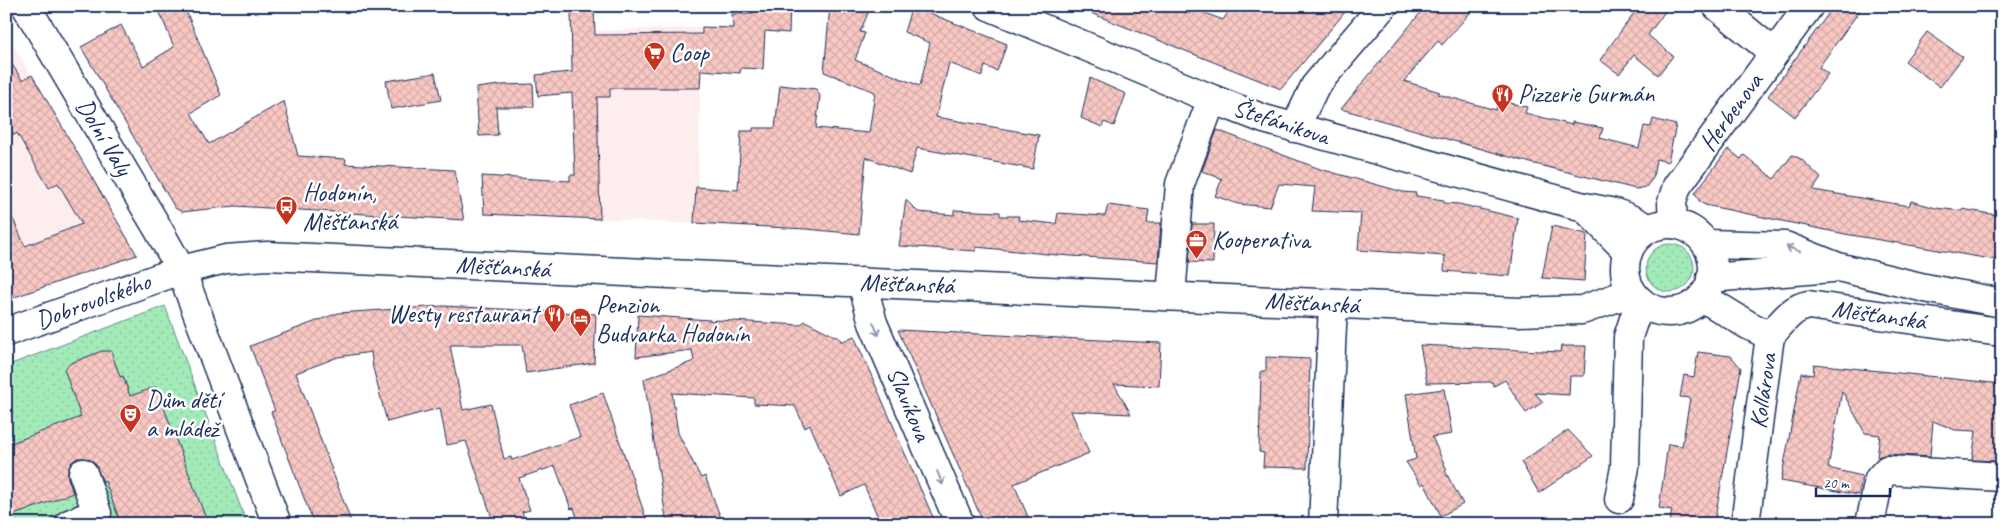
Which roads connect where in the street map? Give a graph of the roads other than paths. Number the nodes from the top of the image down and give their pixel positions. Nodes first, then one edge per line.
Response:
1 (26, 6) edge
2 (989, 6) edge
3 (1383, 6) edge
4 (1717, 6) edge
5 (1809, 6) edge
6 (1774, 53) junction
7 (1212, 99) junction
8 (1295, 128) junction
9 (1584, 207) junction
10 (1660, 227) junction
11 (1706, 244) junction
12 (1628, 252) junction
13 (1838, 267) junction
14 (181, 270) junction
15 (862, 282) junction
16 (1707, 288) junction
17 (1170, 296) junction
18 (1636, 296) junction
19 (2002, 303) edge
20 (1333, 304) junction
21 (6, 332) edge
22 (2000, 332) dead end
23 (1770, 336) junction
24 (83, 473) dead end
25 (2002, 477) edge
26 (1619, 499) dead end
27 (68, 524) edge
28 (277, 524) edge
29 (960, 524) edge
30 (1323, 524) edge
31 (1745, 524) edge
32 (1870, 524) edge

1 - 14 street, Dolní Valy
2 - 7 street, Štefánikova
3 - 8 street
4 - 6 street
5 - 6 street, Herbenova
6 - 10 street, Herbenova
7 - 8 street, Štefánikova
7 - 17 street
8 - 9 street, Štefánikova
9 - 10 street, Štefánikova
9 - 12 street
10 - 11 street
10 - 12 street
13 -> 11 street, Měšťanská
11 - 16 street
12 - 18 street
13 - 16 street, Měšťanská
13 - 19 street, Měšťanská
14 - 15 street, Měšťanská
14 - 21 street, Dobrovolského
14 - 28 street, Dolní Valy
15 - 17 street, Měšťanská
15 -> 29 street, Slavíkova
16 - 18 street
16 - 23 street, Kollárova
17 - 20 street, Měšťanská
18 - 20 street, Měšťanská
18 - 26 street
20 - 30 street
22 - 23 street, Měšťanská
23 - 31 street, Kollárova
24 - 27 street
25 - 32 street

